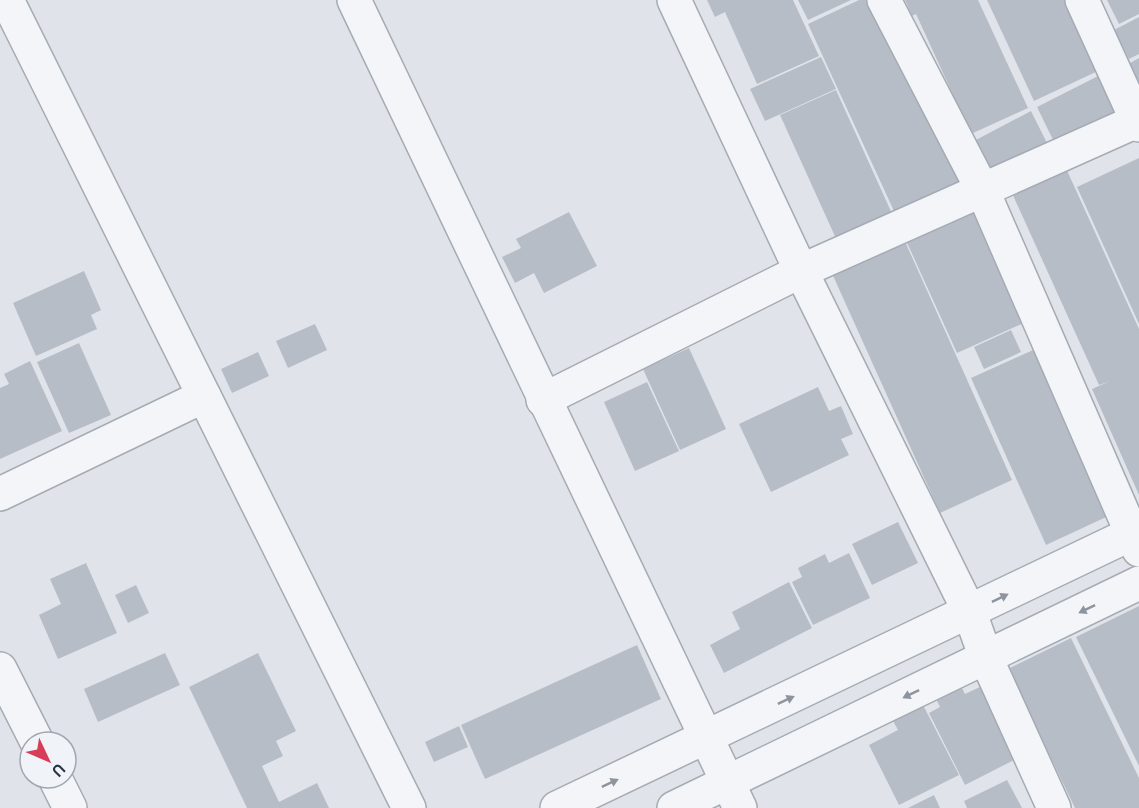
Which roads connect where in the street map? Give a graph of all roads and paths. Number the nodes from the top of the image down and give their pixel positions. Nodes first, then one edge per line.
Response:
1 (7, 0) edge
2 (354, 0) edge
3 (674, 0) edge
4 (884, 0) edge
5 (1082, 0) edge
6 (1138, 122) edge
7 (982, 189) junction
8 (801, 271) junction
9 (204, 396) junction
10 (543, 400) junction
11 (0, 494) edge
12 (1136, 542) edge
13 (1139, 583) edge
14 (970, 613) junction
15 (986, 658) junction
16 (0, 669) edge
17 (31, 730) edge
18 (706, 738) junction
19 (61, 790) edge
20 (734, 796) edge
21 (70, 808) edge
22 (409, 808) edge
23 (557, 808) edge
24 (674, 808) edge
25 (1054, 808) edge

1 - 9 street
2 - 10 street
3 - 8 street
4 - 7 street
5 - 6 street
6 - 7 street
7 - 8 street
7 - 12 street
8 - 10 street
8 - 14 street
9 - 11 street
9 - 22 street
10 - 18 street
14 -> 12 street
13 -> 15 street
14 - 15 street
18 -> 14 street
15 -> 20 street
15 - 25 street
16 - 17 street
18 - 20 street
23 -> 18 street
19 - 21 street
20 - 24 street

